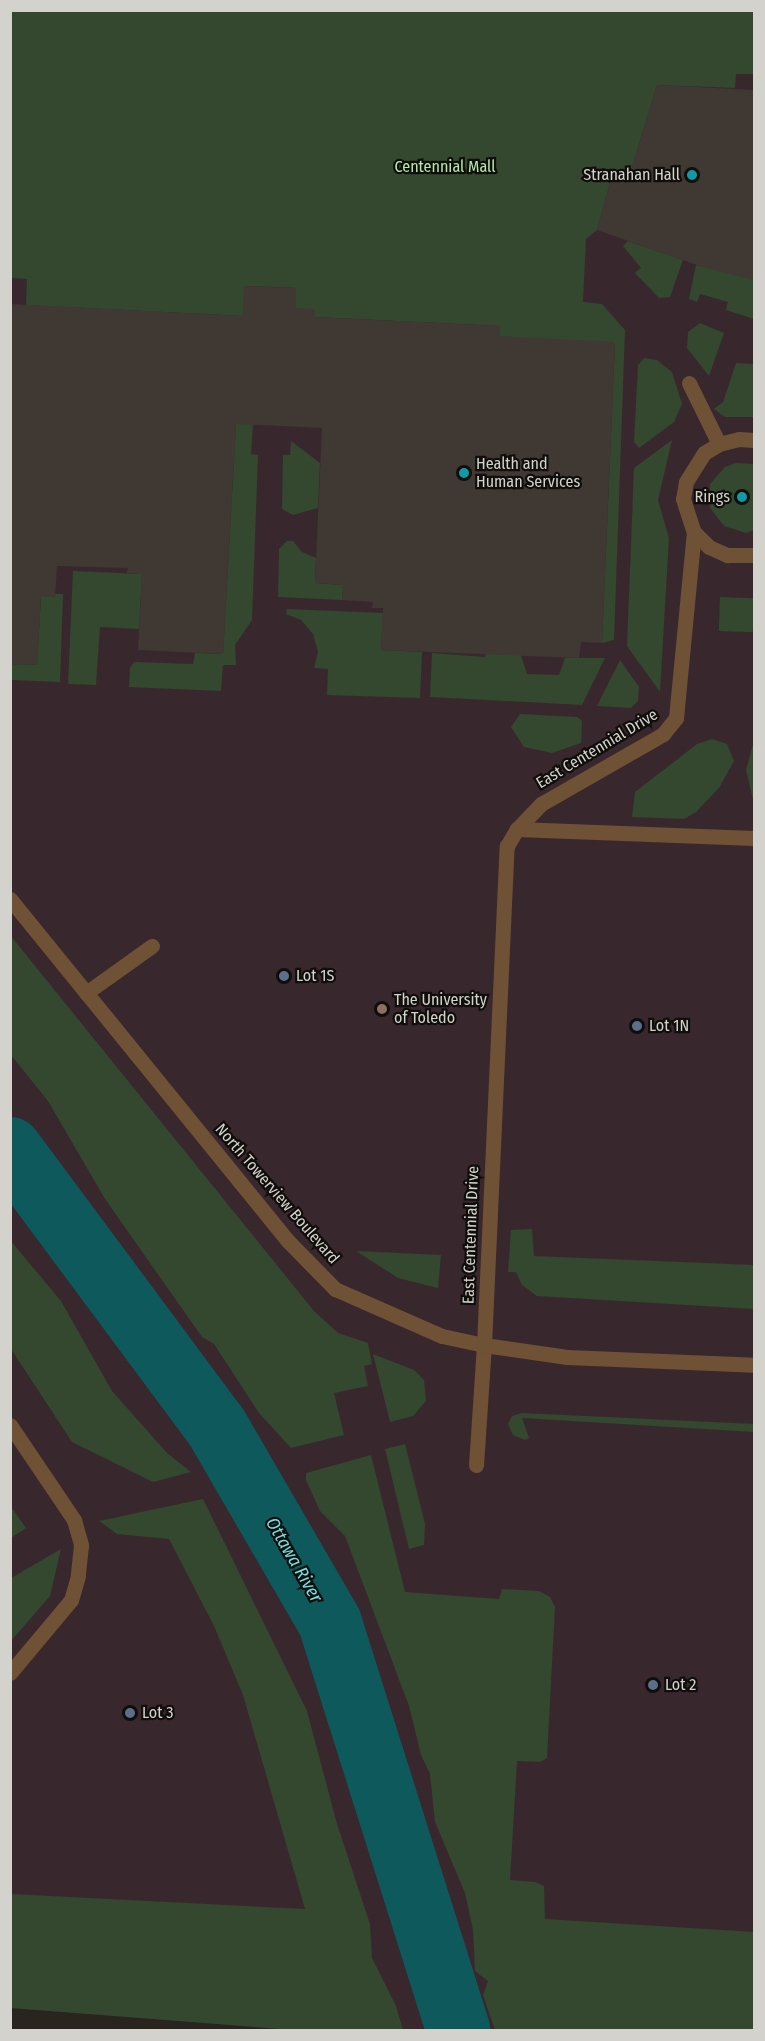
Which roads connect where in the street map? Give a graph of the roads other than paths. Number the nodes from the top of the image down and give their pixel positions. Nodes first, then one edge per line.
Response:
1 (689, 383) dead end
2 (754, 440) edge
3 (718, 444) junction
4 (694, 532) junction
5 (754, 555) edge
6 (517, 829) junction
7 (754, 838) edge
8 (10, 899) edge
9 (152, 946) dead end
10 (86, 993) junction
11 (484, 1346) junction
12 (754, 1365) edge
13 (10, 1425) edge
14 (476, 1465) dead end
15 (10, 1673) edge

1 - 3 street
2 - 3 street
3 - 4 street
4 - 5 street
4 - 6 street, East Centennial Drive
6 - 7 street
6 - 11 street, East Centennial Drive
8 - 10 street, North Towerview Boulevard
9 - 10 street
10 - 11 street, North Towerview Boulevard
11 - 12 street, North Towerview Boulevard
11 - 14 street, East Centennial Drive
13 - 15 street

